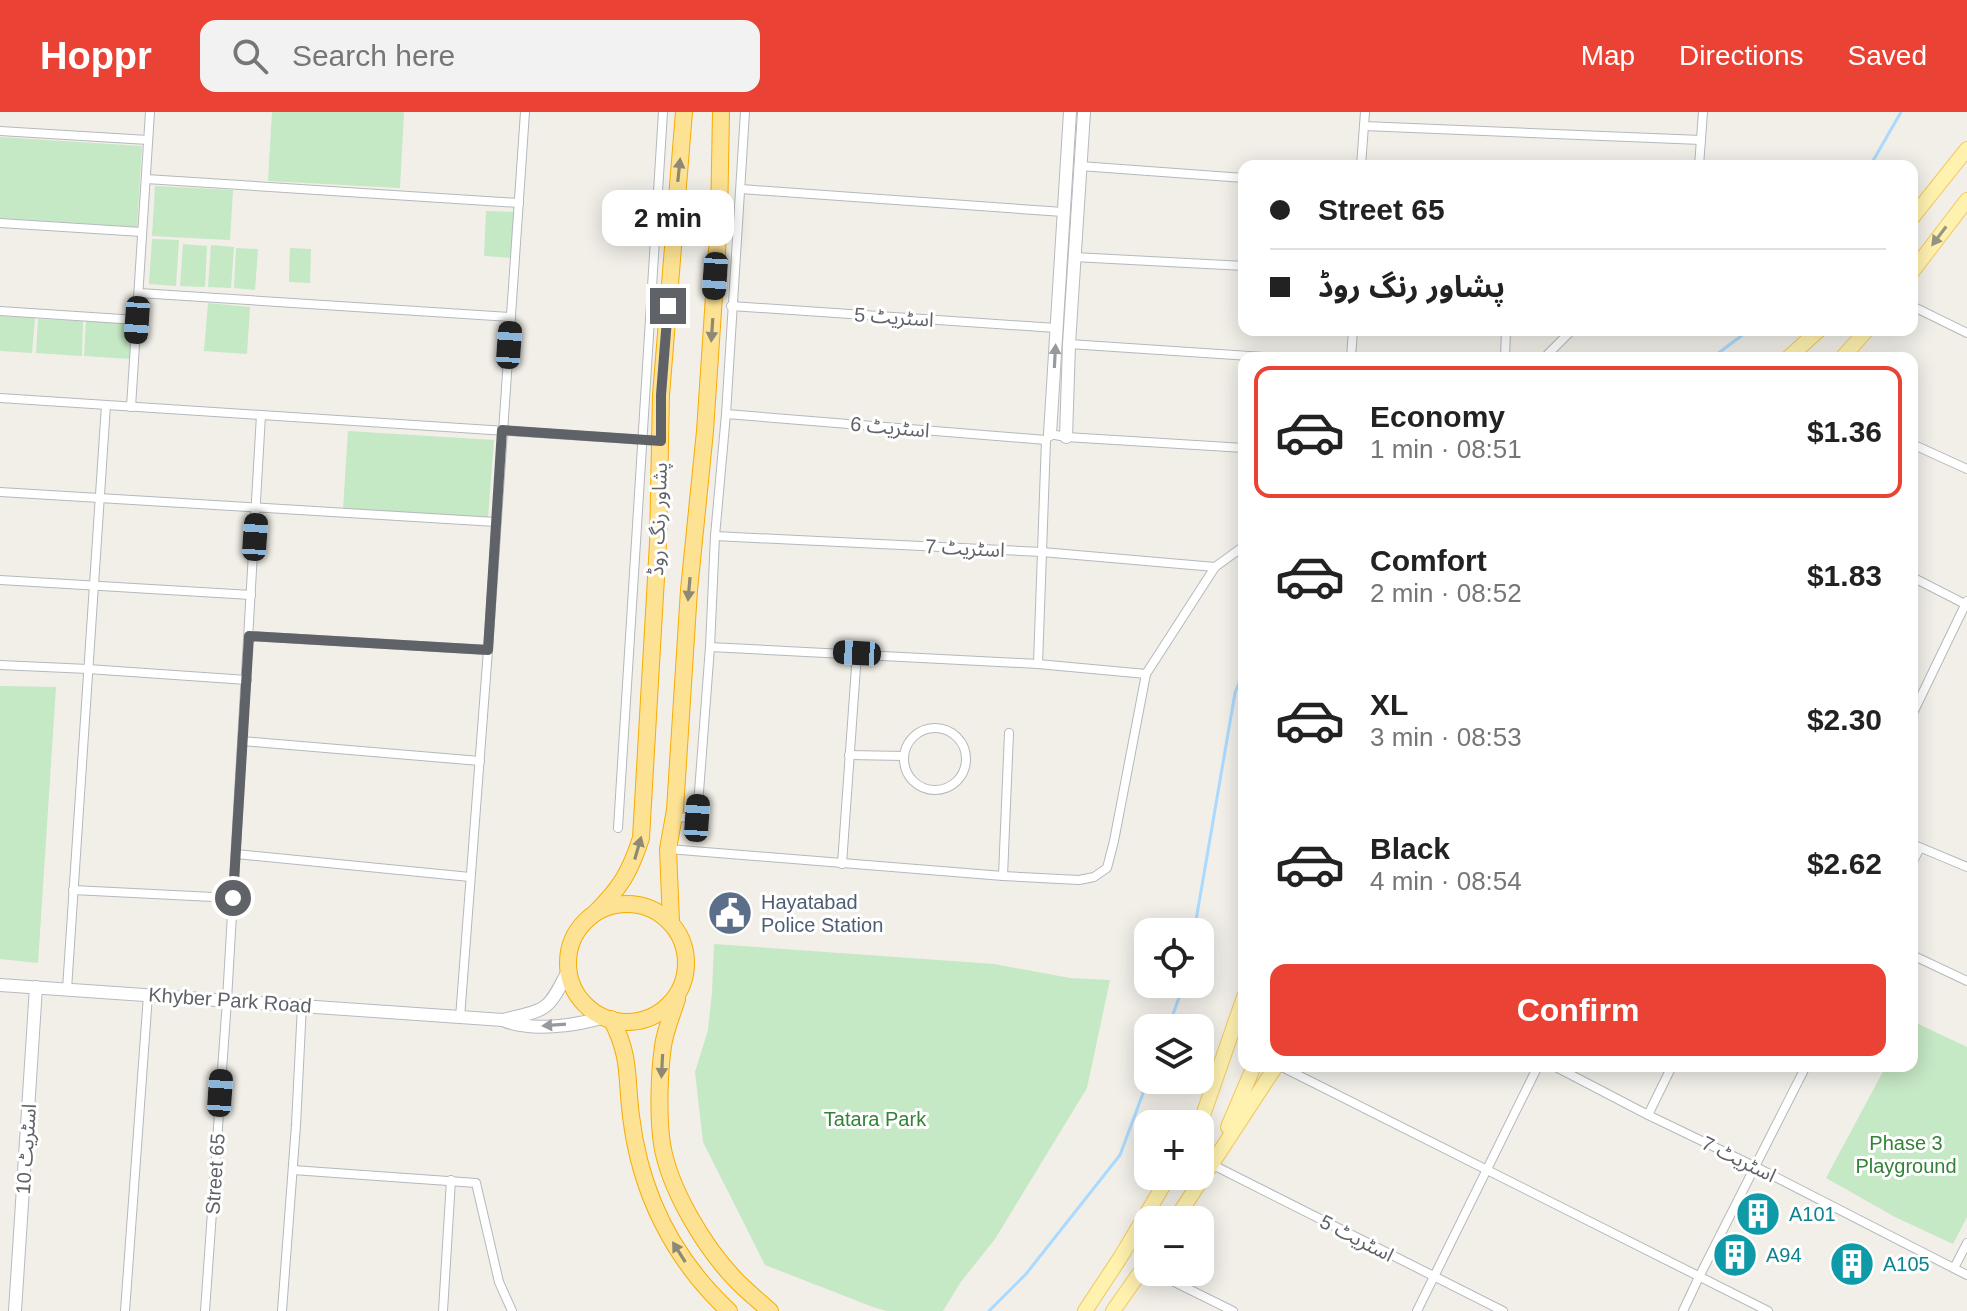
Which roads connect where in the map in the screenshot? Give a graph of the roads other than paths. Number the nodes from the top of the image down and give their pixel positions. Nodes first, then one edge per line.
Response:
1 (150, 112) edge
2 (525, 112) edge
3 (663, 112) edge
4 (684, 112) edge
5 (721, 112) edge
6 (745, 112) edge
7 (1070, 112) edge
8 (1084, 112) edge
9 (1365, 112) edge
10 (1703, 112) edge
11 (1364, 126) junction
12 (0, 131) edge
13 (1068, 137) junction
14 (1082, 138) junction
15 (148, 140) junction
16 (1701, 140) junction
17 (1967, 149) edge
18 (1361, 160) edge
19 (1699, 160) edge
20 (1080, 166) junction
21 (1238, 178) edge
22 (146, 179) junction
23 (741, 189) junction
24 (519, 203) junction
25 (1965, 205) edge
26 (1918, 210) edge
27 (1063, 212) junction
28 (0, 223) edge
29 (142, 232) junction
30 (1074, 257) junction
31 (1918, 264) edge
32 (1238, 266) edge
33 (139, 293) junction
34 (731, 306) junction
35 (1918, 309) edge
36 (0, 311) edge
37 (511, 317) junction
38 (137, 320) junction
39 (1056, 328) junction
40 (1967, 333) edge
41 (1566, 336) edge
42 (1812, 336) edge
43 (1862, 336) edge
44 (1069, 344) junction
45 (1550, 352) edge
46 (1795, 352) edge
47 (1847, 352) edge
48 (1238, 355) edge
49 (0, 398) edge
50 (106, 405) junction
51 (131, 407) junction
52 (726, 414) junction
53 (261, 415) junction
54 (502, 430) junction
55 (1048, 437) junction
56 (1066, 437) junction
57 (643, 438) junction
58 (661, 441) junction
59 (1918, 447) edge
60 (1238, 448) edge
61 (1967, 469) edge
62 (0, 492) edge
63 (99, 498) junction
64 (257, 508) junction
65 (496, 522) junction
66 (715, 536) junction
67 (1238, 550) edge
68 (1042, 552) junction
69 (1215, 567) junction
70 (0, 580) edge
71 (1918, 580) edge
72 (94, 586) junction
73 (251, 595) junction
74 (1966, 602) edge
75 (249, 636) junction
76 (710, 647) junction
77 (488, 650) junction
78 (857, 653) junction
79 (1038, 664) junction
80 (0, 665) edge
81 (88, 669) junction
82 (1146, 674) junction
83 (247, 680) junction
84 (1918, 701) edge
85 (1009, 733) dead end
86 (242, 741) junction
87 (849, 755) junction
88 (904, 756) junction
89 (480, 761) junction
90 (674, 817) junction
91 (618, 828) dead end
92 (1918, 847) edge
93 (668, 849) junction
94 (236, 854) junction
95 (842, 864) junction
96 (1967, 867) edge
97 (1003, 876) junction
98 (470, 877) junction
99 (73, 890) junction
100 (233, 898) junction
101 (596, 912) junction
102 (671, 922) junction
103 (1918, 958) edge
104 (568, 971) junction
105 (1967, 981) edge
106 (0, 985) edge
107 (36, 987) junction
108 (67, 989) junction
109 (680, 990) junction
110 (148, 995) junction
111 (227, 1000) junction
112 (302, 1005) junction
113 (1238, 1014) edge
114 (460, 1018) junction
115 (608, 1018) junction
116 (503, 1020) junction
117 (1251, 1072) edge
118 (1274, 1072) edge
119 (1290, 1072) edge
120 (1535, 1072) edge
121 (1566, 1072) edge
122 (1669, 1072) edge
123 (1803, 1072) edge
124 (1205, 1109) joint
125 (1648, 1115) junction
126 (1232, 1116) junction
127 (1214, 1157) edge
128 (1214, 1160) edge
129 (1214, 1166) edge
130 (1756, 1167) junction
131 (293, 1170) junction
132 (1485, 1171) junction
133 (451, 1180) junction
134 (1161, 1190) edge
135 (1967, 1243) edge
136 (1954, 1268) junction
137 (1967, 1275) edge
138 (1434, 1276) junction
139 (1699, 1277) junction
140 (1134, 1285) edge
141 (1185, 1286) edge
142 (15, 1311) edge
143 (125, 1311) edge
144 (205, 1311) edge
145 (282, 1311) edge
146 (443, 1311) edge
147 (512, 1311) edge
148 (729, 1311) edge
149 (770, 1311) edge
150 (1085, 1311) edge
151 (1113, 1311) edge
152 (1233, 1311) edge
153 (1417, 1311) edge
154 (1503, 1311) edge
155 (1683, 1311) edge
156 (1768, 1311) edge

1 - 15 street
2 - 24 street
3 - 57 street
58 -> 4 highway, پشاور رنگ روڈ
5 -> 90 highway, پشاور رنگ روڈ
6 - 23 street
7 - 13 street
8 - 14 street
9 - 11 street
10 - 16 street
11 - 16 street
11 - 18 street
12 - 15 street
13 - 14 street
13 - 27 street
14 - 20 street
15 - 22 street
16 - 19 street
17 - 26 main road
20 - 21 street
20 - 30 street
22 - 24 street
22 - 29 street
23 - 27 street
23 - 34 street
24 - 37 street
25 -> 31 main road
27 - 39 street
28 - 29 street
29 - 33 street
30 - 32 street
30 - 44 street
33 - 37 street
33 - 38 street
34 - 39 street, اسٹریٹ 5
34 - 52 street
35 - 40 street
36 - 38 street
37 - 54 street
38 - 51 street
55 -> 39 street
41 - 45 street
42 - 46 main road
43 - 47 main road
44 - 48 street
44 - 56 street
49 - 50 street
50 - 51 street
50 - 63 street
51 - 53 street
52 - 55 street, اسٹریٹ 6
52 - 66 street
53 - 54 street
53 - 64 street, Street 65
54 - 57 street
54 - 65 street
55 - 56 street, اسٹریٹ 6
55 - 68 street
56 - 60 street, اسٹریٹ 6
57 - 58 street
57 - 91 street
101 -> 58 highway, پشاور رنگ روڈ
59 - 61 street
62 - 63 street
63 - 64 street
63 - 72 street
64 - 65 street
64 - 73 street, Street 65
65 - 77 street
66 - 68 street, اسٹریٹ 7
66 - 76 street
67 - 69 street
68 - 69 street, اسٹریٹ 7
68 - 79 street
69 - 82 street
70 - 72 street
71 - 74 street
72 - 73 street
72 - 81 street
73 - 75 street, Street 65
74 - 84 street
75 - 77 street
75 - 83 street, Street 65
76 - 78 street
76 - 90 street
77 - 89 street
78 - 79 street
78 - 87 street
79 - 82 street
80 - 81 street
81 - 83 street
81 - 99 street
82 - 97 street
83 - 86 street, Street 65
85 - 97 street
86 - 89 street
86 - 94 street, Street 65
87 - 88 street
87 - 95 street
88 - 88 street
89 - 98 street
90 - 93 highway, پشاور رنگ روڈ
92 - 96 street
93 - 95 street
93 - 102 highway, پشاور رنگ روڈ
94 - 98 street
94 - 100 street, Street 65
95 - 97 street
98 - 114 street
99 - 100 street
99 - 108 street
100 - 111 street, Street 65
101 - 102 highway
101 - 104 highway
102 - 109 highway
103 - 105 street
104 - 115 highway
104 - 116 street
106 - 107 street, Khyber Park Road
107 - 108 street, Khyber Park Road
107 - 142 street, اسٹریٹ 10
108 - 110 street, Khyber Park Road
109 - 115 highway
109 -> 149 highway
110 - 111 street, Khyber Park Road
110 - 143 street
111 - 112 street, Khyber Park Road
111 - 144 street, Street 65
112 - 114 street, Khyber Park Road
112 - 131 street
113 - 124 main road
114 - 116 street, Khyber Park Road
115 -> 116 street
148 -> 115 highway
117 - 126 main road
118 - 128 main road
119 - 132 street
120 - 132 street
121 - 125 street, اسٹریٹ 7
122 - 125 street
123 - 130 street
124 - 126 main road
125 - 130 street, اسٹریٹ 7
126 - 127 main road
129 - 138 street, اسٹریٹ 5
130 - 136 street, اسٹریٹ 7
130 - 139 street
131 - 133 street
131 - 145 street
132 - 138 street
132 - 139 street
133 - 146 street
133 - 147 street
134 - 150 main road
135 - 136 street
136 - 137 street, اسٹریٹ 7
138 - 153 street
138 - 154 street, اسٹریٹ 5
139 - 155 street
139 - 156 street
140 - 151 main road
141 - 152 street

